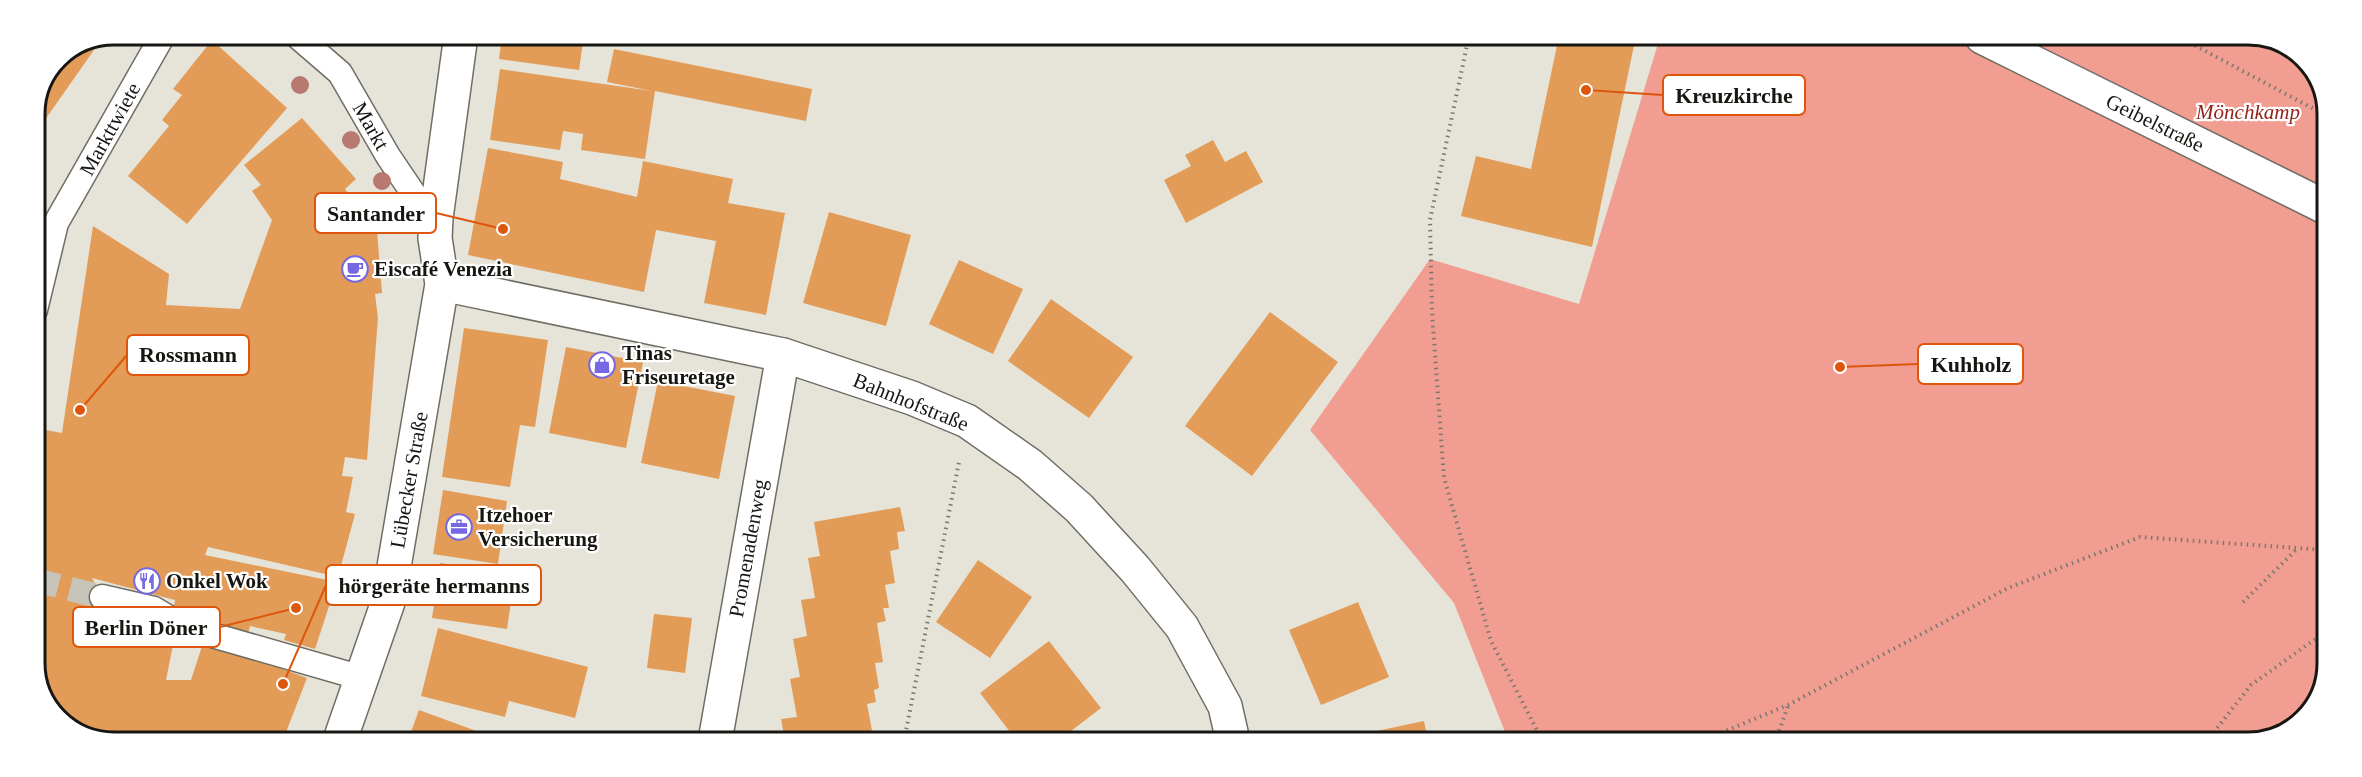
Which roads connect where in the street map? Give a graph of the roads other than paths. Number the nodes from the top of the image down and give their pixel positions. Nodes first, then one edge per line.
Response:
1 (156, 45) edge
2 (308, 45) edge
3 (460, 45) edge
4 (1998, 45) edge
5 (2317, 203) edge
6 (45, 222) edge
7 (436, 227) junction
8 (442, 284) junction
9 (783, 355) junction
10 (102, 597) tunnel mouth
11 (362, 678) junction
12 (343, 732) edge
13 (717, 732) edge
14 (1231, 732) edge

1 - 6 street, Markttwiete
2 - 7 street, Markt
3 - 7 street
4 - 5 street, Geibelstraße
7 - 8 street
8 - 9 street, Bahnhofstraße
8 - 11 street, Lübecker Straße
9 - 13 street, Promenadenweg
9 - 14 street, Bahnhofstraße
10 - 11 street
11 - 12 street, Lübecker Straße

